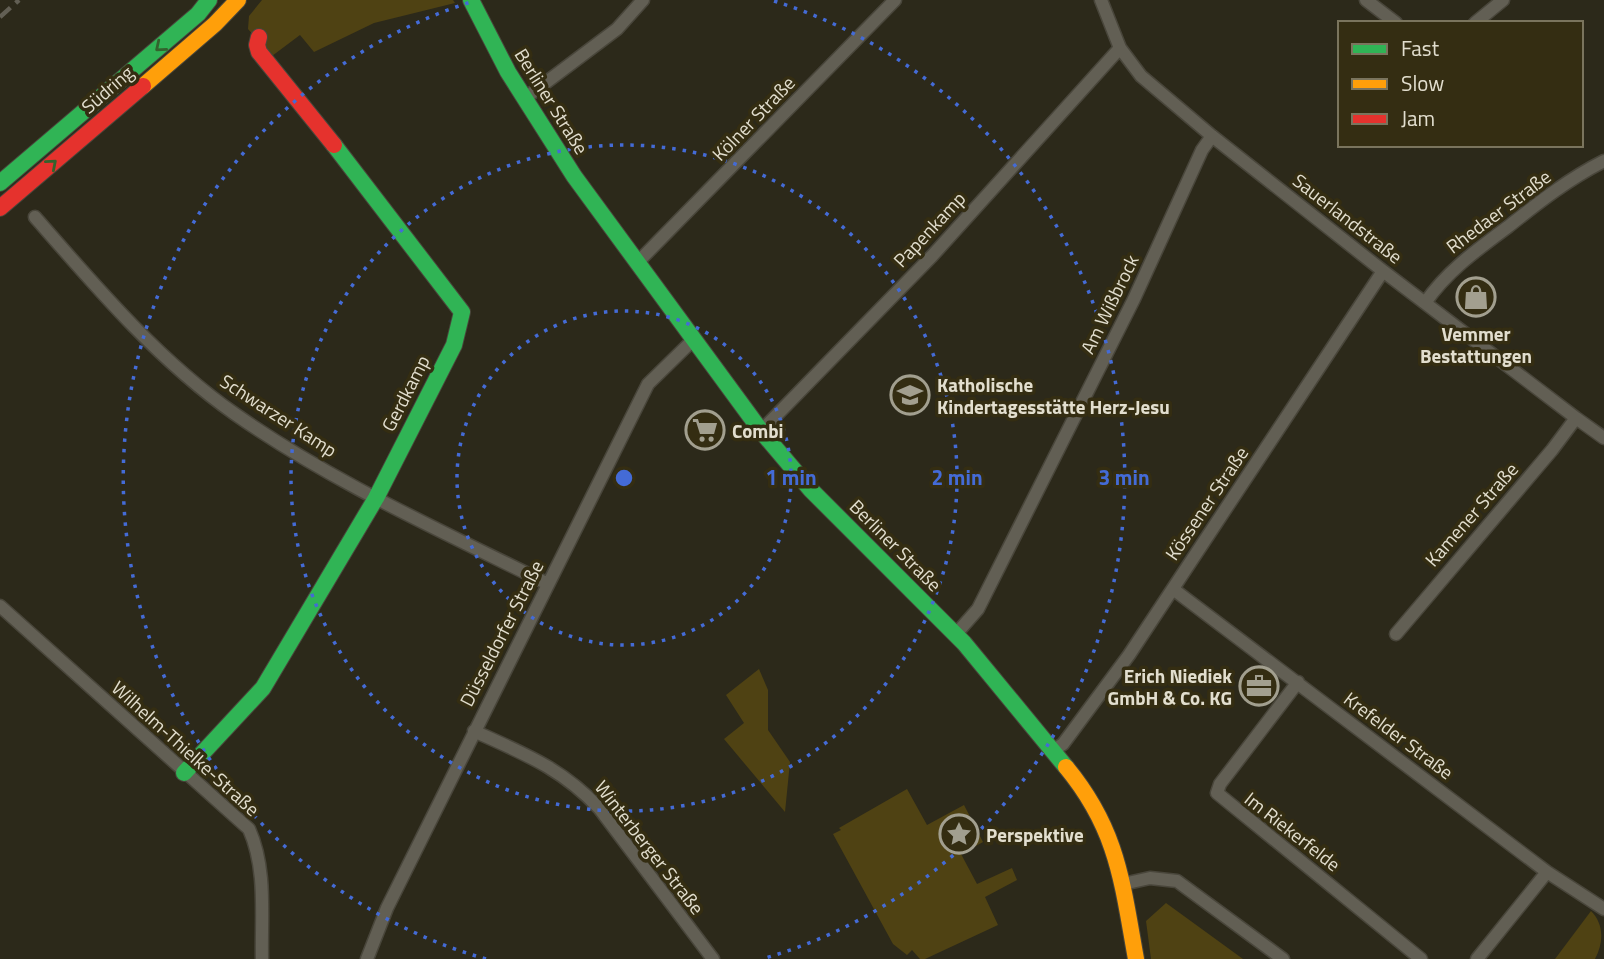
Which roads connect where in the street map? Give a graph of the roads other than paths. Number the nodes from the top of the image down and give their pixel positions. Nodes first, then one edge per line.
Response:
1 (209, 0) edge
2 (238, 0) edge
3 (471, 0) edge
4 (643, 0) edge
5 (895, 0) edge
6 (1101, 0) edge
7 (1366, 0) edge
8 (1503, 0) edge
9 (1393, 21) edge
10 (1477, 21) edge
11 (259, 37) dead end
12 (1120, 48) junction
13 (524, 99) junction
14 (1212, 136) junction
15 (1604, 161) edge
16 (0, 183) edge
17 (0, 208) edge
18 (34, 217) dead end
19 (639, 262) junction
20 (1383, 271) junction
21 (1425, 303) junction
22 (693, 340) junction
23 (1576, 418) junction
24 (761, 431) junction
25 (1604, 438) edge
26 (376, 498) junction
27 (548, 584) junction
28 (1173, 589) junction
29 (0, 606) edge
30 (956, 634) junction
31 (1396, 634) dead end
32 (1298, 682) junction
33 (474, 731) junction
34 (1054, 750) junction
35 (184, 773) junction
36 (1547, 872) junction
37 (1123, 884) junction
38 (1604, 909) edge
39 (262, 959) edge
40 (367, 959) edge
41 (713, 959) edge
42 (1136, 959) edge
43 (1283, 959) edge
44 (1421, 959) edge
45 (1477, 959) edge

1 -> 16 street, Südring
17 -> 2 street, Südring
3 - 13 street, Berliner Straße
4 - 13 street
5 - 19 street, Kölner Straße
6 - 12 street, Sauerlandstraße
7 - 9 street
8 - 10 street
11 - 26 street, Gerdkamp
12 - 14 street, Sauerlandstraße
12 - 24 street, Papenkamp
13 - 19 street, Berliner Straße
14 - 20 street, Sauerlandstraße
14 - 30 street, Am Wißbrock
15 - 21 street, Rhedaer Straße
18 - 26 street, Schwarzer Kamp
19 - 22 street, Berliner Straße
20 - 21 street, Sauerlandstraße
20 - 28 street, Kössener Straße
21 - 23 street, Sauerlandstraße
22 - 24 street, Berliner Straße
22 - 27 street, Düsseldorfer Straße
23 - 25 street, Sauerlandstraße
23 - 31 street, Kamener Straße
24 - 30 street, Berliner Straße
26 - 27 street, Schwarzer Kamp
26 - 35 street, Gerdkamp
27 - 33 street, Düsseldorfer Straße
28 - 32 street, Krefelder Straße
28 - 34 street, Kössener Straße
29 - 35 street, Wilhelm-Thielke-Straße
30 - 34 street, Berliner Straße
32 - 36 street, Krefelder Straße
32 - 44 street, Im Riekerfelde
33 - 40 street, Düsseldorfer Straße
33 - 41 street, Winterberger Straße
34 - 37 street, Berliner Straße
35 - 39 street, Wilhelm-Thielke-Straße
36 - 38 street, Krefelder Straße
36 - 45 street
37 - 42 street, Berliner Straße
37 - 43 street

